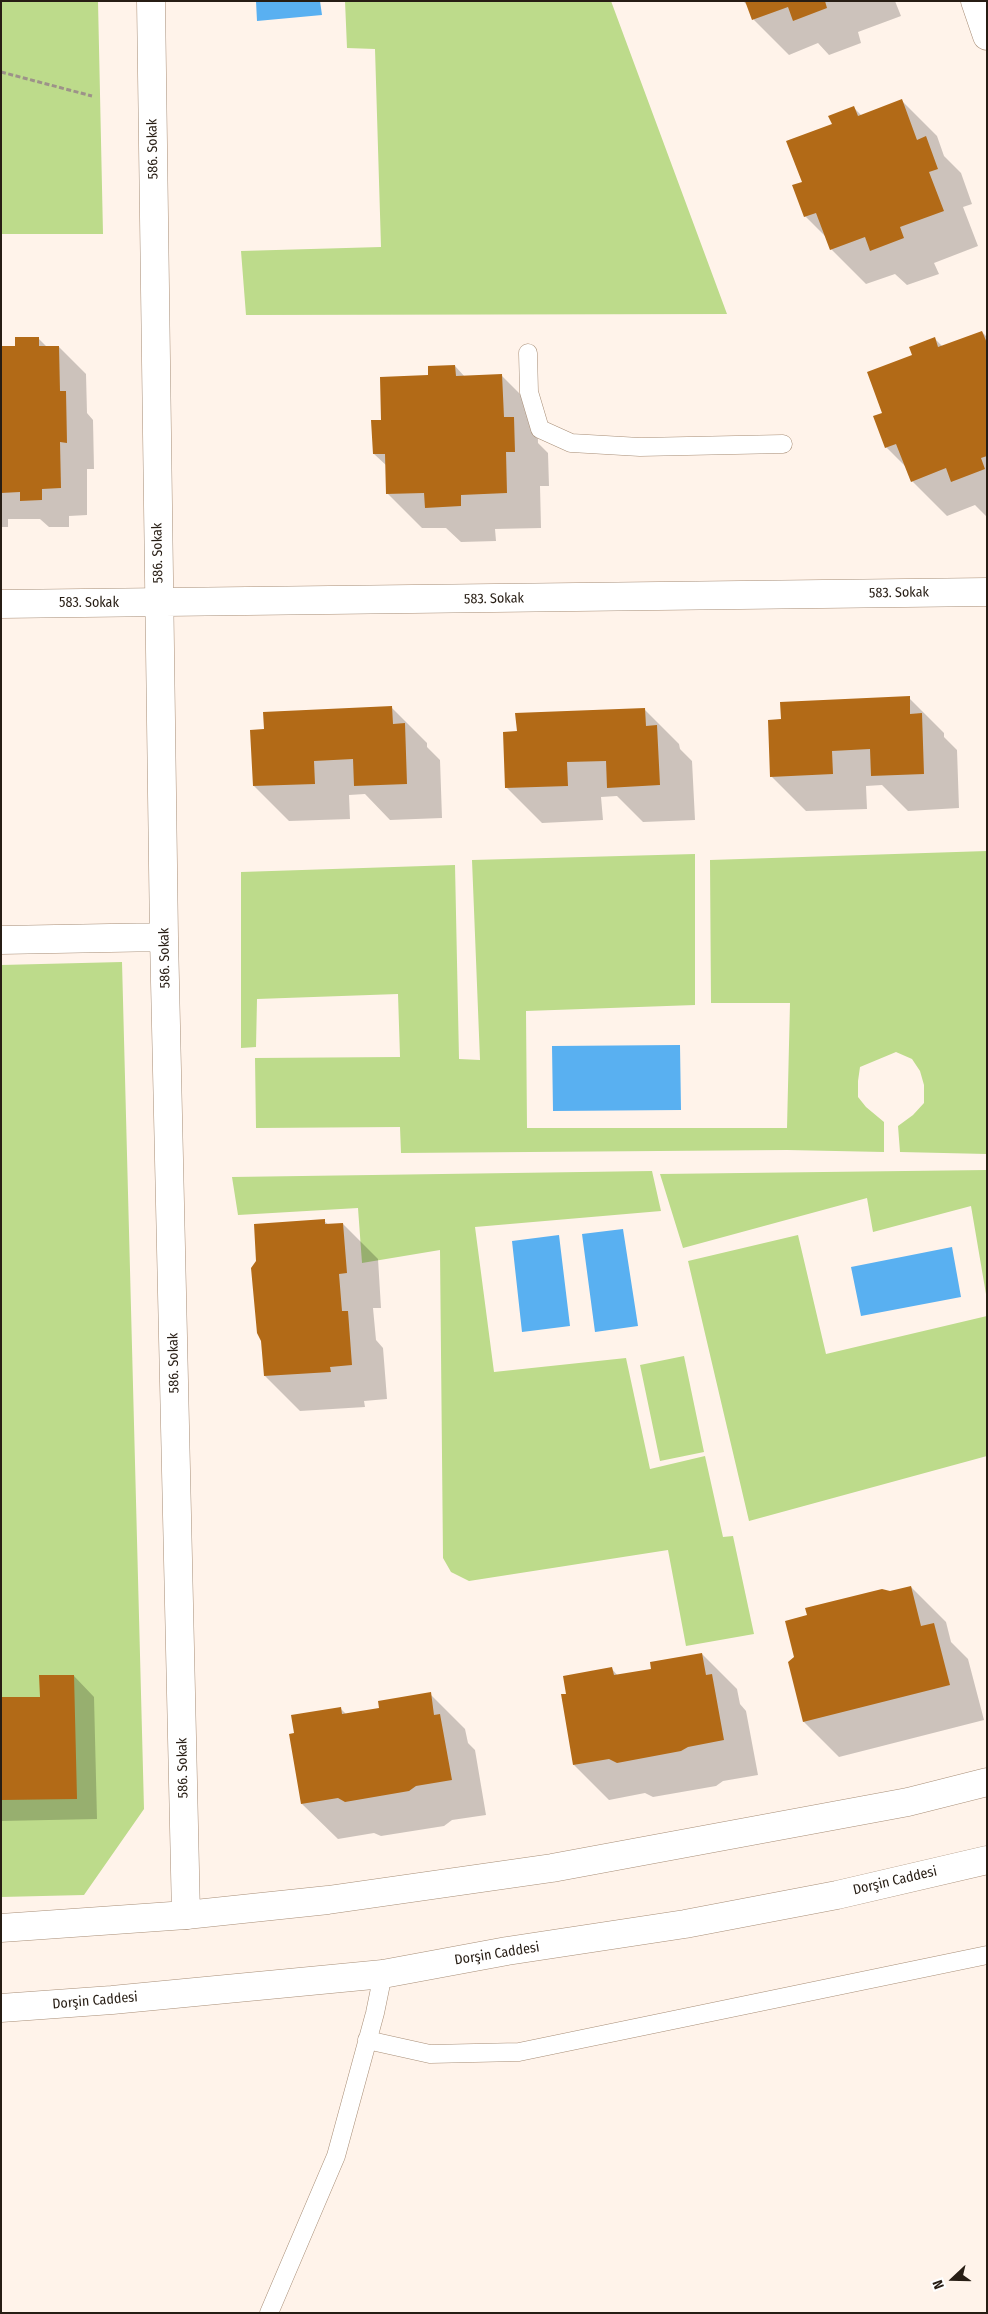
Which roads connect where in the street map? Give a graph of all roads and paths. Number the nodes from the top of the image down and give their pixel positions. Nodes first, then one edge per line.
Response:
1 (151, 1) edge
2 (975, 1) edge
3 (987, 36) edge
4 (1, 72) edge
5 (92, 96) dead end
6 (528, 353) dead end
7 (783, 444) dead end
8 (987, 592) edge
9 (159, 603) junction
10 (1, 604) edge
11 (164, 937) junction
12 (1, 940) edge
13 (987, 1782) edge
14 (987, 1860) edge
15 (186, 1916) junction
16 (1, 1928) edge
17 (987, 1955) edge
18 (383, 1974) junction
19 (1, 2008) edge
20 (367, 2040) junction
21 (269, 2313) edge

1 - 9 street, 586. Sokak
2 - 3 street
4 - 5 path
6 - 7 lane
8 - 9 street, 583. Sokak
9 - 10 street, 583. Sokak
9 - 11 street, 586. Sokak
11 - 12 street
11 - 15 street, 586. Sokak
13 - 15 street
14 - 18 street, Dorşin Caddesi
15 - 16 street
17 - 20 lane
18 - 19 street, Dorşin Caddesi
18 - 20 lane
20 - 21 lane

